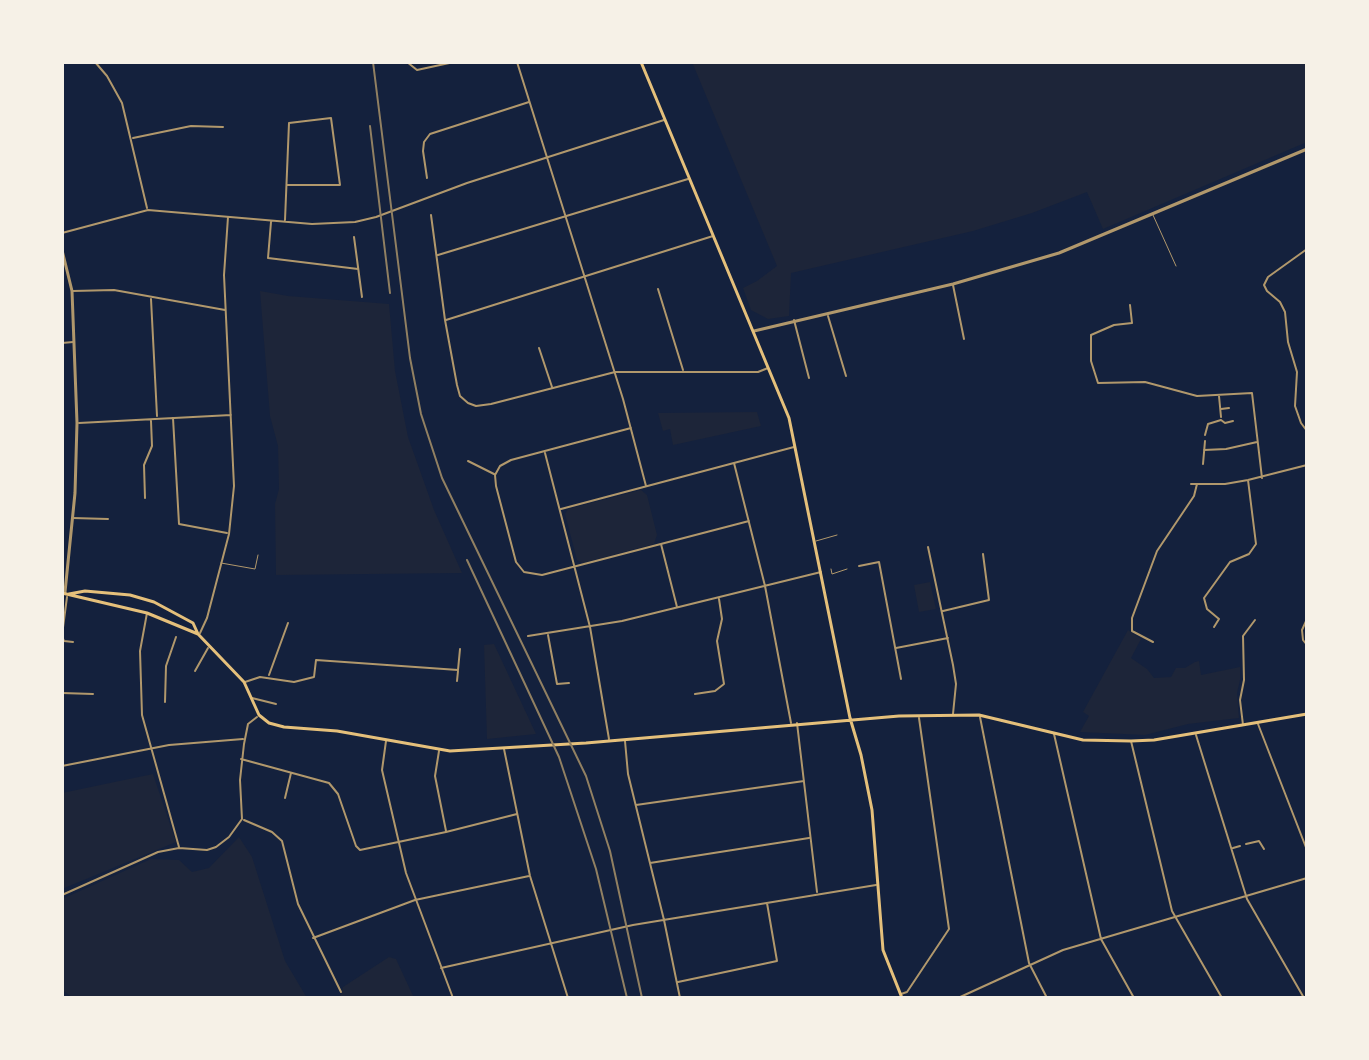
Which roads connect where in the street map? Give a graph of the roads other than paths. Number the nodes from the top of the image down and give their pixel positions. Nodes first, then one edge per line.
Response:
1 (95, 62) edge
2 (407, 62) edge
3 (451, 62) edge
4 (517, 62) edge
5 (641, 62) edge
6 (529, 102) junction
7 (665, 120) junction
8 (223, 127) dead end
9 (131, 139) junction
10 (1307, 149) edge
11 (546, 157) junction
12 (427, 178) dead end
13 (689, 179) junction
14 (287, 185) junction
15 (148, 210) junction
16 (431, 215) dead end
17 (1153, 215) junction
18 (228, 217) junction
19 (566, 217) junction
20 (271, 221) junction
21 (285, 221) junction
22 (62, 233) edge
23 (713, 236) junction
24 (354, 237) dead end
25 (1307, 249) edge
26 (62, 250) edge
27 (437, 256) junction
28 (1176, 266) dead end
29 (358, 269) junction
30 (585, 277) junction
31 (953, 284) junction
32 (658, 289) dead end
33 (72, 291) junction
34 (151, 297) junction
35 (362, 297) dead end
36 (1130, 305) dead end
37 (226, 310) junction
38 (827, 313) junction
39 (445, 320) junction
40 (794, 320) junction
41 (754, 331) junction
42 (964, 339) dead end
43 (75, 342) junction
44 (62, 343) edge
45 (539, 348) dead end
46 (770, 368) junction
47 (615, 372) junction
48 (683, 372) junction
49 (846, 376) dead end
50 (809, 378) dead end
51 (552, 389) junction
52 (1218, 395) junction
53 (1229, 408) dead end
54 (1220, 409) junction
55 (231, 415) junction
56 (173, 418) junction
57 (151, 419) junction
58 (157, 419) junction
59 (1221, 420) junction
60 (1233, 421) dead end
61 (77, 423) junction
62 (631, 428) junction
63 (1307, 431) edge
64 (1205, 435) dead end
65 (1205, 441) dead end
66 (1258, 441) junction
67 (795, 447) junction
68 (1204, 450) junction
69 (544, 451) junction
70 (468, 461) dead end
71 (734, 463) junction
72 (1203, 464) dead end
73 (1307, 465) edge
74 (495, 475) junction
75 (1262, 478) junction
76 (1248, 480) junction
77 (1191, 484) dead end
78 (1197, 484) junction
79 (646, 486) junction
80 (145, 498) dead end
81 (560, 509) junction
82 (72, 518) junction
83 (108, 519) dead end
84 (749, 521) junction
85 (229, 534) junction
86 (837, 535) dead end
87 (815, 541) junction
88 (661, 544) junction
89 (928, 547) dead end
90 (983, 554) dead end
91 (258, 555) dead end
92 (221, 563) junction
93 (859, 566) dead end
94 (574, 567) junction
95 (831, 569) dead end
96 (847, 569) dead end
97 (822, 572) junction
98 (765, 586) junction
99 (66, 593) edge
100 (719, 598) junction
101 (678, 608) junction
102 (942, 611) junction
103 (147, 613) junction
104 (1307, 619) edge
105 (1255, 620) dead end
106 (288, 623) dead end
107 (181, 627) junction
108 (590, 627) junction
109 (1214, 627) dead end
110 (548, 633) junction
111 (199, 634) junction
112 (62, 636) edge
113 (528, 636) dead end
114 (948, 638) junction
115 (73, 642) dead end
116 (1153, 642) dead end
117 (210, 645) junction
118 (1307, 645) edge
119 (895, 648) junction
120 (460, 649) dead end
121 (458, 670) junction
122 (195, 671) dead end
123 (269, 676) junction
124 (901, 679) dead end
125 (457, 681) dead end
126 (244, 682) junction
127 (569, 683) dead end
128 (62, 693) edge
129 (93, 694) dead end
130 (695, 694) dead end
131 (251, 698) junction
132 (165, 702) dead end
133 (276, 704) dead end
134 (1307, 714) edge
135 (259, 715) junction
136 (953, 715) junction
137 (979, 715) junction
138 (919, 716) junction
139 (850, 718) junction
140 (791, 723) junction
141 (797, 723) junction
142 (1258, 723) junction
143 (1243, 725) junction
144 (1055, 733) junction
145 (1195, 733) junction
146 (245, 739) junction
147 (625, 739) junction
148 (610, 740) junction
149 (386, 741) junction
150 (1131, 741) junction
151 (152, 749) junction
152 (504, 749) junction
153 (439, 750) junction
154 (241, 759) junction
155 (62, 766) edge
156 (291, 772) junction
157 (804, 781) junction
158 (285, 798) dead end
159 (635, 805) junction
160 (517, 814) junction
161 (242, 819) junction
162 (446, 832) junction
163 (811, 838) junction
164 (399, 842) junction
165 (1246, 844) dead end
166 (1240, 846) dead end
167 (179, 848) junction
168 (1232, 848) junction
169 (1264, 849) dead end
170 (1307, 850) edge
171 (650, 863) junction
172 (530, 876) junction
173 (1307, 878) edge
174 (876, 885) junction
175 (62, 895) edge
176 (817, 895) junction
177 (1246, 895) junction
178 (415, 900) junction
179 (767, 903) junction
180 (1175, 917) junction
181 (664, 920) junction
182 (313, 938) junction
183 (1101, 939) junction
184 (552, 941) junction
185 (1031, 966) junction
186 (441, 968) junction
187 (676, 982) junction
188 (341, 992) dead end
189 (901, 996) edge
190 (453, 998) edge
191 (568, 998) edge
192 (680, 998) edge
193 (958, 998) edge
194 (1047, 998) edge
195 (1134, 998) edge
196 (1222, 998) edge
197 (1304, 998) edge

1 - 9 street
2 - 3 street
4 - 6 street
5 - 7 main road
6 - 11 street
6 - 12 street
7 - 11 street
7 - 13 main road
8 - 9 street
9 - 15 street
10 - 17 street
11 - 19 street
11 - 21 street
13 - 19 street
13 - 23 main road
14 - 14 street
14 - 21 street
15 - 18 street
15 - 22 street
16 - 27 street
17 - 28 lane
17 - 31 street
18 - 20 street
18 - 37 street
19 - 27 street
19 - 30 street
20 - 21 street
20 - 29 street
23 - 30 street
23 - 41 main road
24 - 29 street
25 - 63 street
26 - 33 street
27 - 39 street
29 - 35 street
30 - 39 street
30 - 47 street
31 - 38 street
31 - 42 street
32 - 48 street
33 - 34 street
33 - 43 street
34 - 37 street
34 - 58 street
36 - 52 street
37 - 55 street
38 - 40 street
38 - 49 street
39 - 51 street
40 - 41 street
40 - 50 street
41 - 46 main road
43 - 44 street
43 - 61 street
45 - 51 street
46 - 48 street
46 - 67 main road
47 - 48 street
47 - 51 street
47 - 62 street
52 - 54 street
52 - 66 street
53 - 54 street
54 - 59 street
55 - 56 street
55 - 85 street
56 - 58 street
56 - 85 street
57 - 58 street
57 - 61 street
57 - 80 street
59 - 60 street
59 - 64 street
61 - 82 street
62 - 69 street
62 - 79 street
65 - 68 street
66 - 68 street
66 - 75 street
67 - 71 street
67 - 87 main road
68 - 72 street
69 - 74 street
69 - 81 street
70 - 74 street
71 - 79 street
71 - 84 street
73 - 75 street
74 - 94 street
75 - 76 street
76 - 78 street
76 - 109 street
77 - 78 street
78 - 116 street
79 - 81 street
81 - 94 street
82 - 83 street
82 - 99 street
84 - 88 street
84 - 98 street
85 - 92 street
86 - 87 lane
87 - 97 main road
88 - 94 street
88 - 101 street
89 - 102 street
90 - 102 street
91 - 92 lane
92 - 111 street
93 - 119 street
94 - 108 street
95 - 96 lane
97 - 98 street
97 - 139 main road
98 - 100 street
98 - 140 street
99 - 103 main road
99 - 111 main road
99 - 112 street
100 - 101 street
100 - 130 street
101 - 108 street
102 - 114 street
103 - 107 main road
103 - 151 street
104 - 118 street
105 - 143 street
106 - 123 street
107 - 111 main road
107 - 132 street
108 - 110 street
108 - 148 street
110 - 113 street
110 - 127 street
111 - 117 main road
112 - 115 street
114 - 119 street
114 - 136 street
117 - 122 street
117 - 126 main road
119 - 124 street
120 - 121 street
121 - 123 street
121 - 125 street
123 - 126 street
126 - 131 main road
128 - 129 street
131 - 133 street
131 - 135 main road
134 - 142 main road
135 - 146 street
135 - 149 main road
136 - 137 main road
136 - 138 main road
137 - 144 main road
137 - 185 street
138 - 139 main road
138 - 189 street
139 - 141 main road
139 - 174 main road
140 - 141 main road
140 - 147 main road
141 - 157 street
142 - 143 main road
142 - 170 street
143 - 145 main road
144 - 150 main road
144 - 183 street
145 - 150 main road
145 - 168 street
146 - 151 street
146 - 154 street
147 - 148 main road
147 - 159 street
148 - 152 main road
149 - 153 main road
149 - 164 street
150 - 180 street
151 - 155 street
151 - 167 street
152 - 153 main road
152 - 160 street
153 - 162 street
154 - 156 street
154 - 161 street
156 - 158 street
156 - 164 street
157 - 159 street
157 - 163 street
159 - 171 street
160 - 162 street
160 - 172 street
161 - 167 street
161 - 182 street
162 - 164 street
163 - 171 street
163 - 176 street
164 - 178 street
165 - 169 street
166 - 168 street
167 - 175 street
168 - 177 street
171 - 181 street
172 - 178 street
172 - 184 street
173 - 177 street
174 - 176 street
174 - 189 main road
176 - 179 street
177 - 180 street
177 - 197 street
178 - 182 street
178 - 186 street
179 - 181 street
179 - 187 street
180 - 183 street
180 - 196 street
181 - 184 street
181 - 187 street
182 - 188 street
183 - 185 street
183 - 195 street
184 - 186 street
184 - 191 street
185 - 193 street
185 - 194 street
186 - 190 street
187 - 192 street

